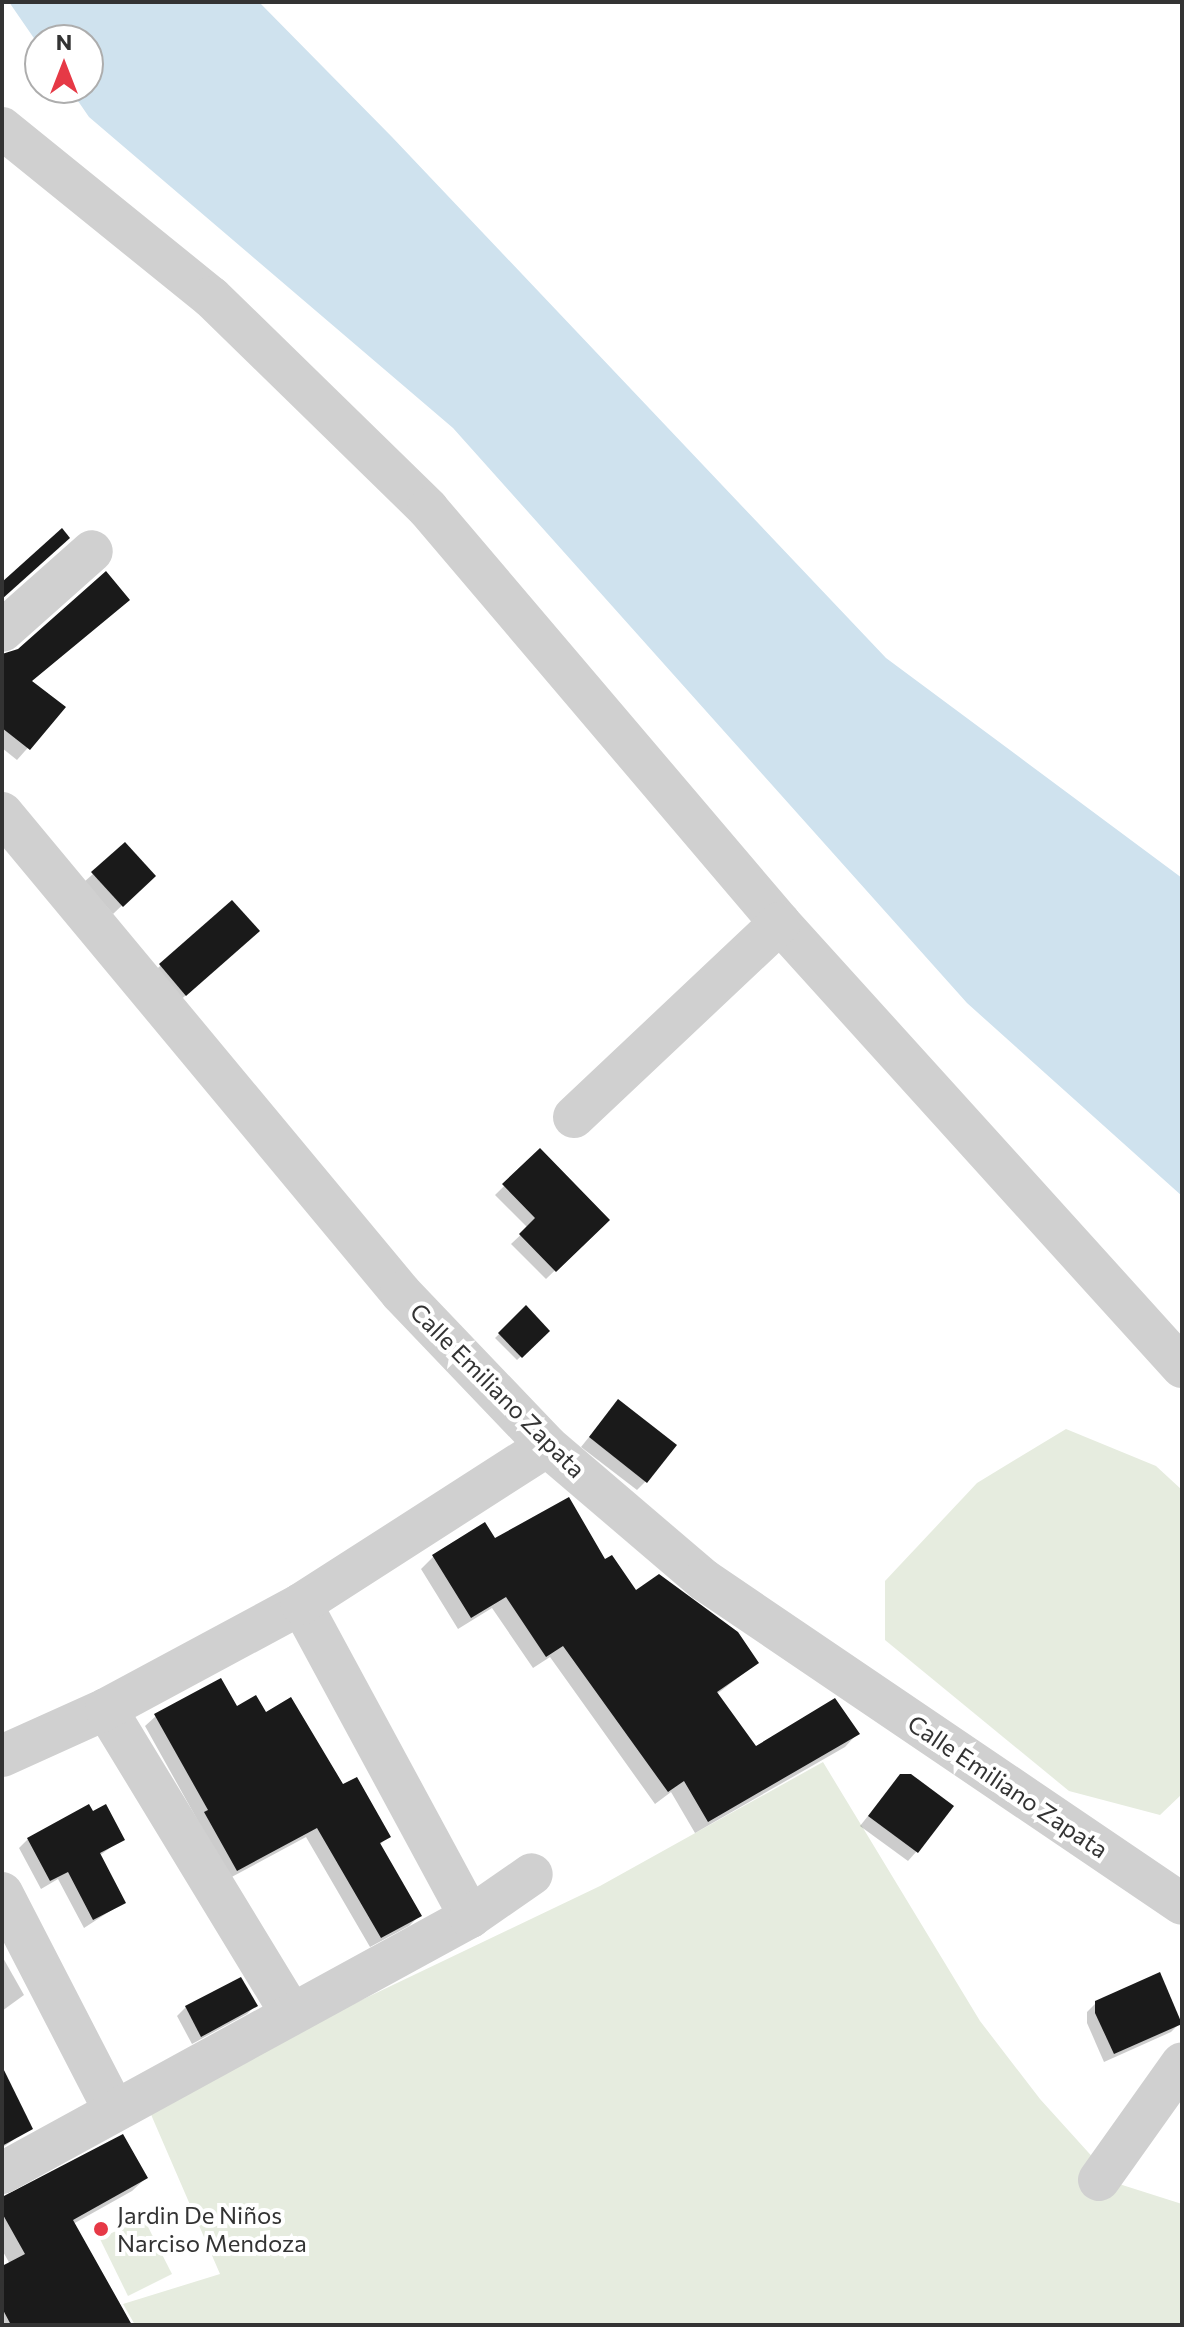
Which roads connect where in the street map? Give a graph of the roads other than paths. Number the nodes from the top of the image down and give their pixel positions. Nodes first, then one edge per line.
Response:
1 (2, 128) edge
2 (92, 551) dead end
3 (2, 631) edge
4 (2, 813) edge
5 (780, 923) junction
6 (574, 1117) dead end
7 (1182, 1367) edge
8 (547, 1446) junction
9 (301, 1604) junction
10 (106, 1709) junction
11 (2, 1756) edge
12 (532, 1874) dead end
13 (2, 1893) edge
14 (1182, 1904) edge
15 (470, 1917) junction
16 (290, 2012) junction
17 (1182, 2063) edge
18 (114, 2110) junction
19 (2, 2173) edge
20 (1099, 2180) dead end

1 - 5 street
2 - 3 street
4 - 8 street, Calle Emiliano Zapata
5 - 6 street
5 - 7 street
8 - 9 street
8 - 14 street, Calle Emiliano Zapata
9 - 10 street
9 - 15 street
10 - 11 street
10 - 16 street
12 - 15 street
13 - 18 street
15 - 16 street
16 - 18 street
17 - 20 street
18 - 19 street

